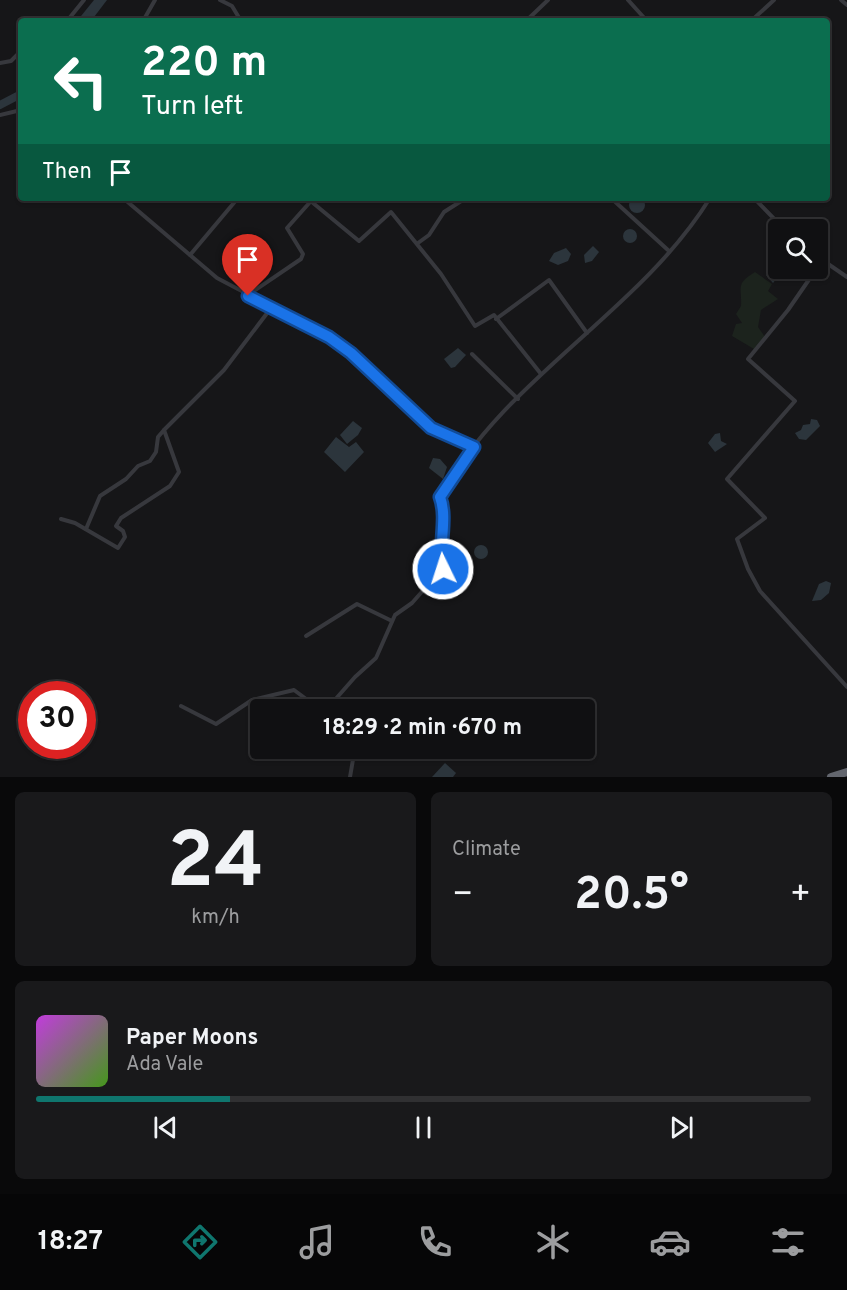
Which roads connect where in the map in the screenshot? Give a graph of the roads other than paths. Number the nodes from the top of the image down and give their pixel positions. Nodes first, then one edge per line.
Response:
1 (84, 0) edge
2 (155, 0) edge
3 (220, 0) edge
4 (548, 0) edge
5 (628, 0) edge
6 (774, 0) edge
7 (842, 0) edge
8 (847, 5) edge
9 (69, 18) edge
10 (144, 18) edge
11 (239, 18) edge
12 (529, 18) edge
13 (644, 18) edge
14 (754, 18) edge
15 (18, 54) edge
16 (0, 63) edge
17 (18, 111) edge
18 (0, 116) edge
19 (127, 201) edge
20 (235, 201) edge
21 (308, 201) edge
22 (310, 201) edge
23 (461, 201) edge
24 (614, 201) edge
25 (709, 201) edge
26 (757, 201) edge
27 (774, 219) edge
28 (418, 243) junction
29 (669, 251) junction
30 (190, 255) junction
31 (828, 264) edge
32 (847, 277) edge
33 (809, 279) edge
34 (248, 296) junction
35 (271, 308) junction
36 (496, 319) junction
37 (587, 333) junction
38 (472, 354) dead end
39 (541, 374) junction
40 (518, 399) junction
41 (164, 430) junction
42 (474, 447) junction
43 (61, 519) dead end
44 (86, 529) junction
45 (392, 621) junction
46 (306, 636) dead end
47 (847, 687) edge
48 (256, 699) edge
49 (306, 699) edge
50 (336, 699) edge
51 (250, 701) edge
52 (182, 706) dead end
53 (353, 759) edge
54 (847, 772) edge
55 (350, 777) edge
56 (831, 777) edge

1 - 9 street
2 - 10 street
3 - 11 street
4 - 12 street
5 - 13 street
6 - 14 street
7 - 8 street
15 - 16 street
17 - 18 street
19 - 30 street
20 - 30 street
21 - 34 street
22 - 28 street
23 - 28 street
24 - 29 street
25 - 29 street
26 - 27 street
28 - 36 street
29 - 37 street
30 - 34 street
31 - 32 street
33 - 47 street
34 - 35 street
35 - 41 street
35 - 42 street
36 - 37 street
36 - 39 street
37 - 39 street
38 - 40 street
39 - 40 street
40 - 42 street
41 - 44 street
41 - 44 street
42 - 45 street
43 - 44 street
45 - 46 street
45 - 50 street
48 - 49 street
51 - 52 street
53 - 55 street
54 - 56 highway

